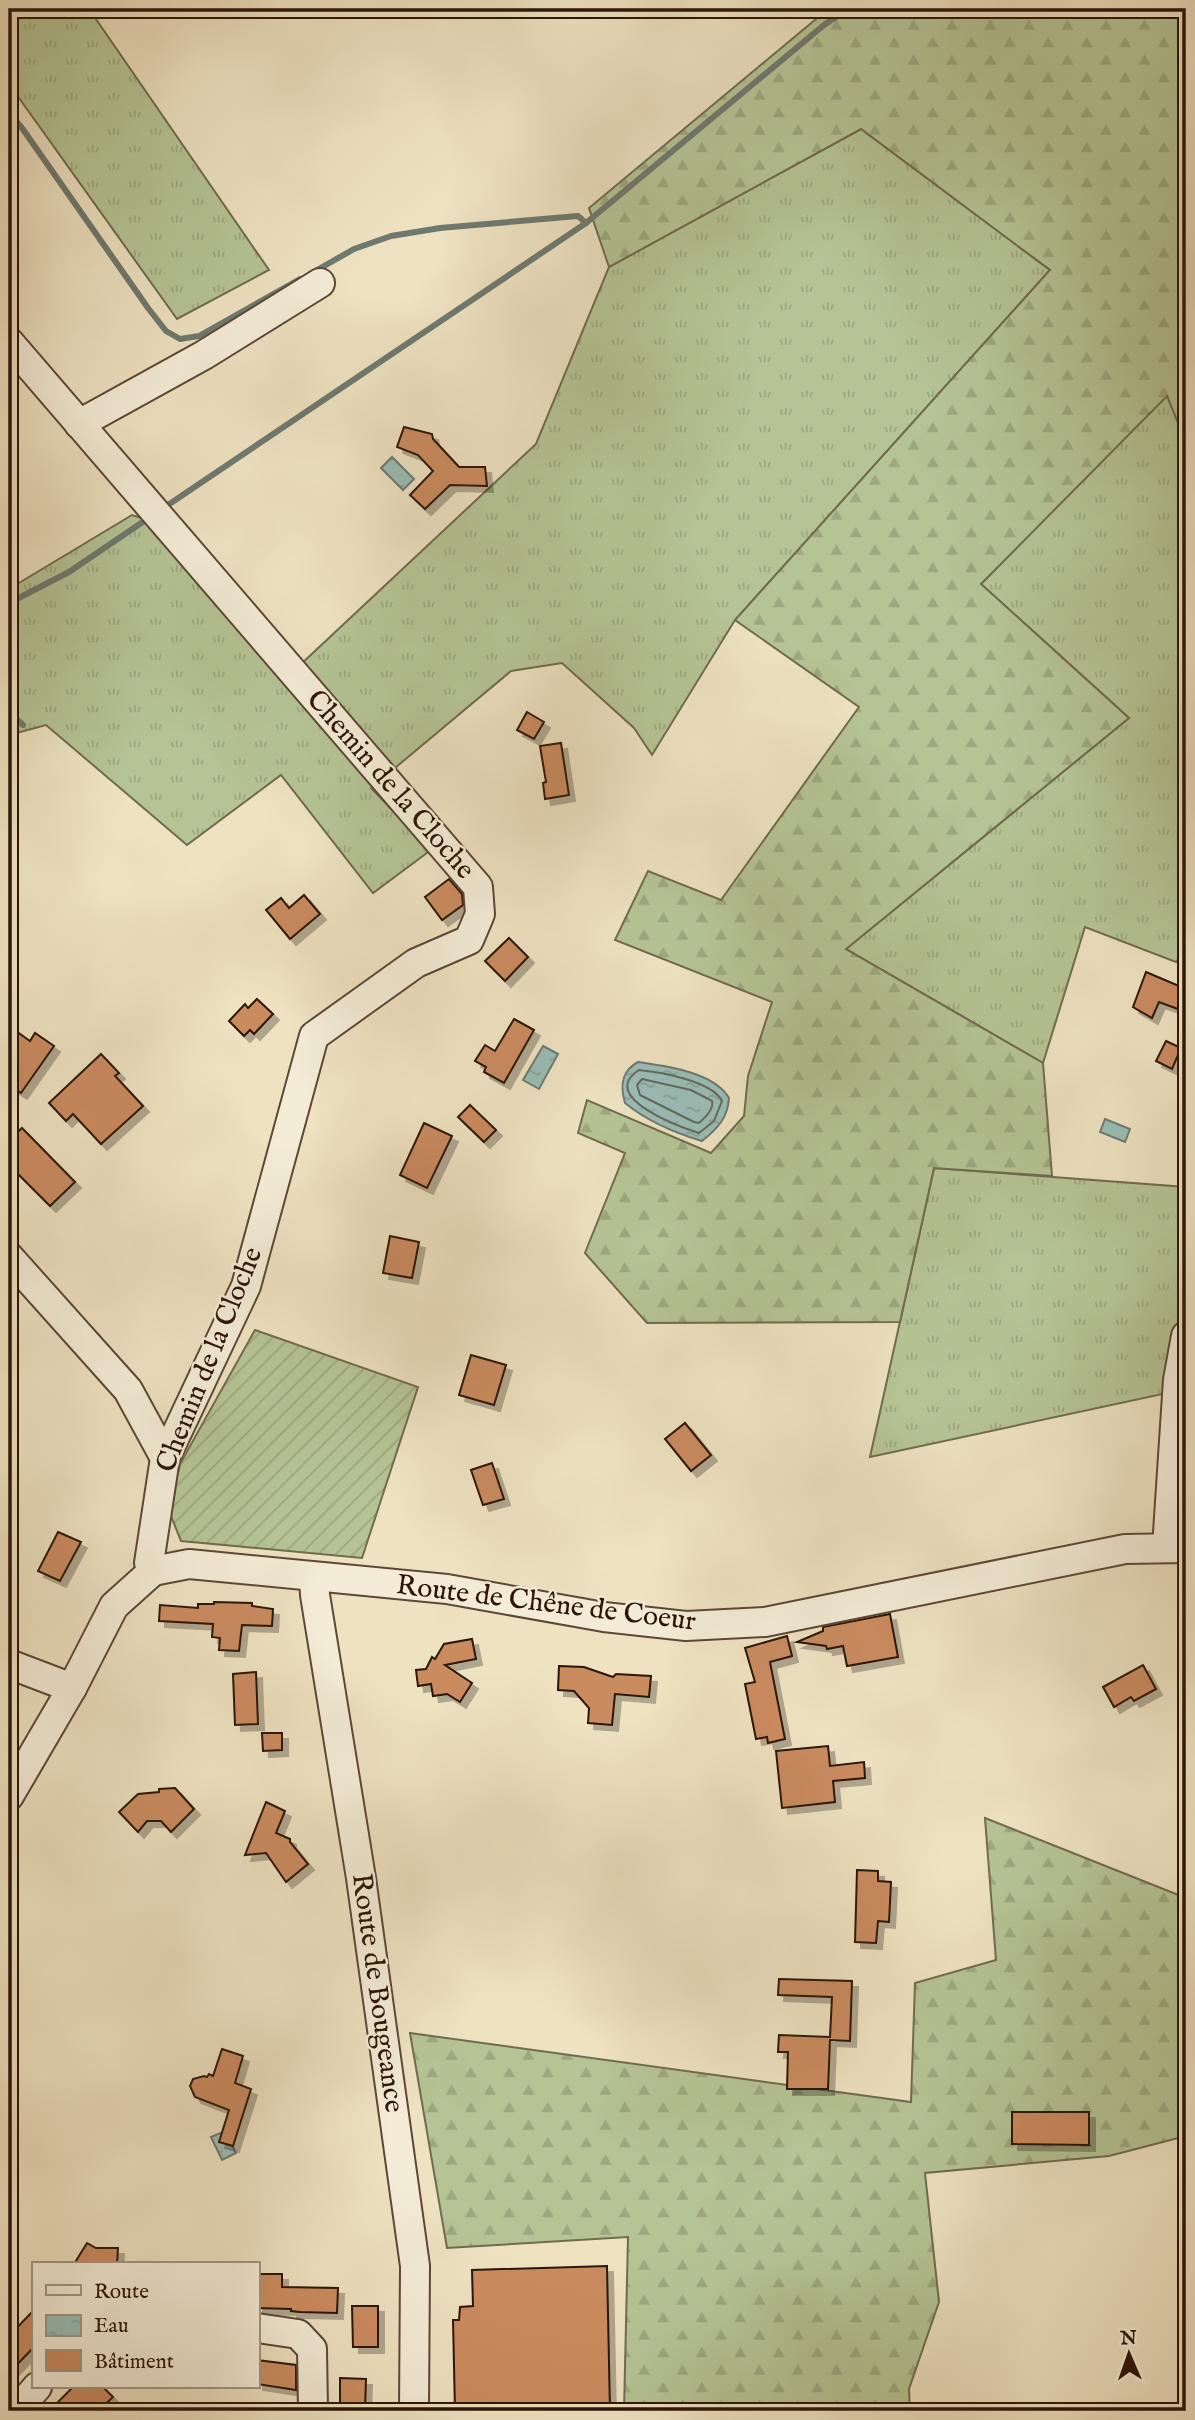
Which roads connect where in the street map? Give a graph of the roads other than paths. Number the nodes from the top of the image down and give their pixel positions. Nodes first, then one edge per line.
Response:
1 (320, 283) dead end
2 (12, 353) edge
3 (79, 424) junction
4 (9, 1257) edge
5 (1186, 1336) edge
6 (165, 1458) junction
7 (1177, 1548) edge
8 (153, 1572) junction
9 (314, 1578) junction
10 (9, 1664) edge
11 (72, 1688) junction
12 (9, 1796) edge
13 (259, 2328) edge
14 (36, 2388) edge
15 (16, 2411) edge
16 (313, 2411) edge
17 (414, 2411) edge

1 - 3 street
2 - 3 street, Chemin de la Cloche
3 - 6 street, Chemin de la Cloche
4 - 6 street
5 - 7 street
6 - 8 street, Chemin de la Cloche
7 - 9 street, Route de Chêne de Coeur
8 - 9 street, Route de Chêne de Coeur
8 - 11 street
9 - 17 street, Route de Bougeance
10 - 11 street
11 - 12 street
13 - 16 street
14 - 15 street

